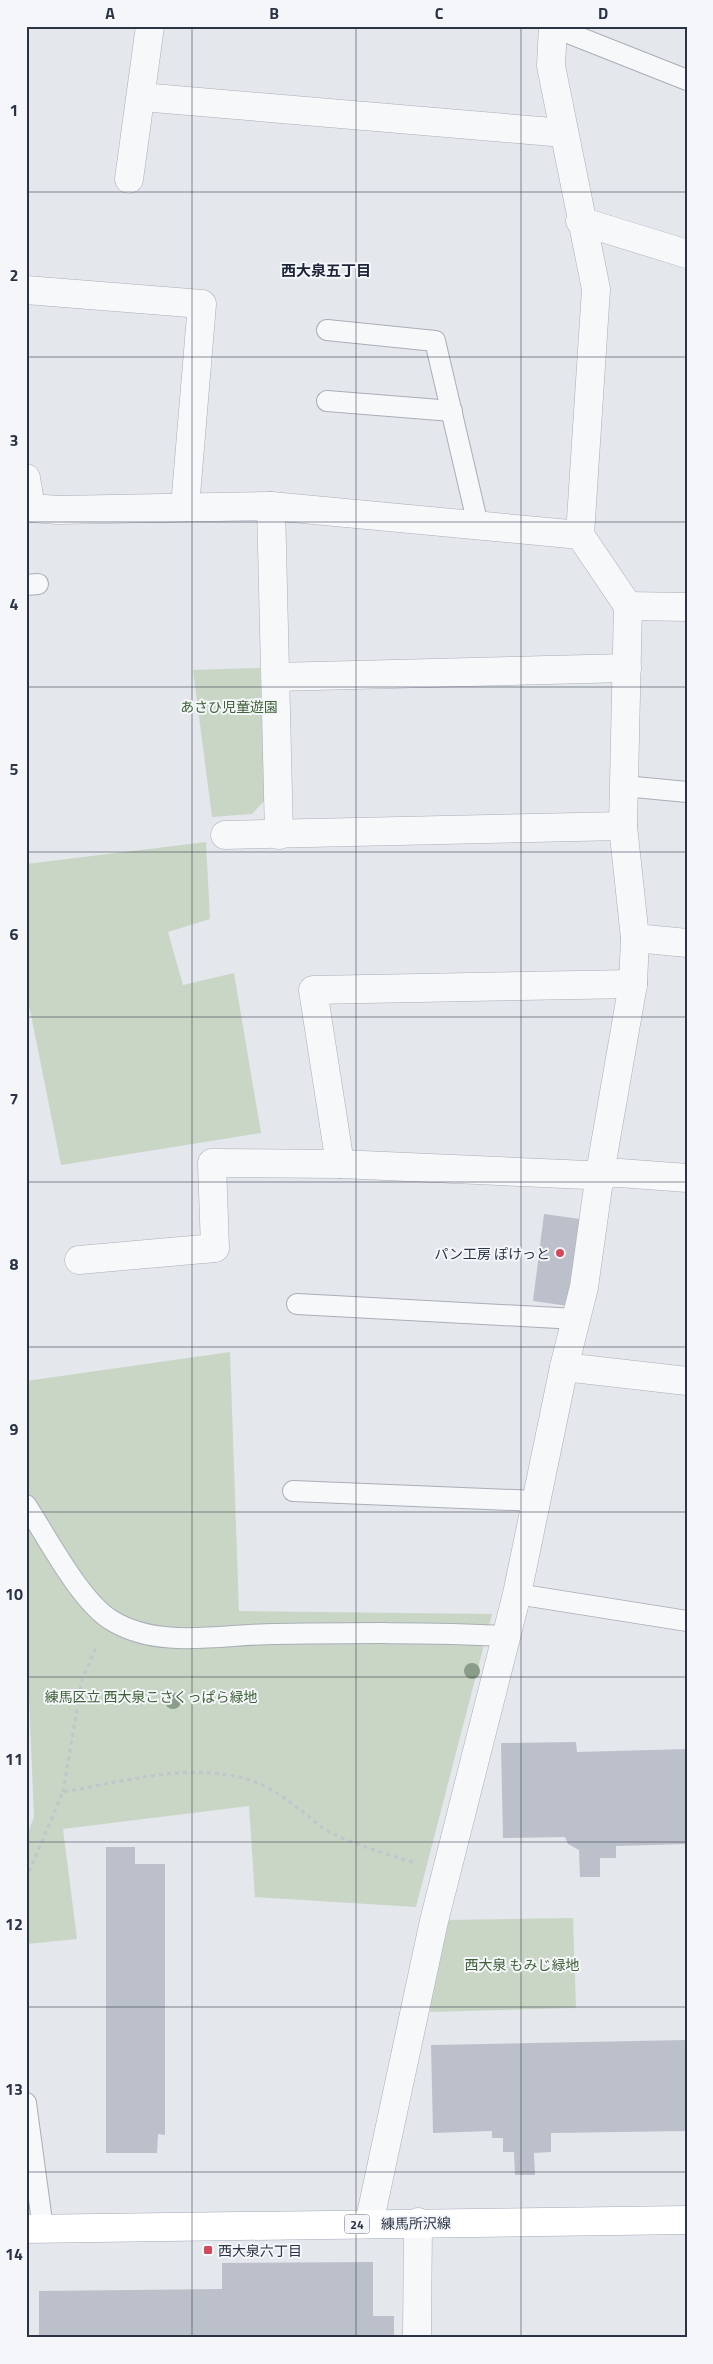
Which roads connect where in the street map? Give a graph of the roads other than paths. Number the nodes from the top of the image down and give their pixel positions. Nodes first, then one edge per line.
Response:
1 (150, 26) edge
2 (552, 26) edge
3 (687, 80) edge
4 (141, 97) junction
5 (564, 133) junction
6 (129, 179) dead end
7 (580, 221) junction
8 (687, 254) edge
9 (26, 290) edge
10 (328, 330) dead end
11 (327, 401) dead end
12 (452, 411) junction
13 (26, 478) edge
14 (271, 506) junction
15 (185, 507) junction
16 (478, 525) junction
17 (580, 535) junction
18 (628, 606) junction
19 (687, 607) edge
20 (627, 668) junction
21 (276, 677) junction
22 (624, 786) junction
23 (687, 792) edge
24 (624, 826) junction
25 (225, 835) dead end
26 (279, 835) junction
27 (635, 938) junction
28 (687, 942) edge
29 (633, 984) junction
30 (340, 1164) junction
31 (600, 1173) junction
32 (687, 1178) edge
33 (79, 1260) dead end
34 (297, 1304) dead end
35 (576, 1319) junction
36 (564, 1367) junction
37 (687, 1381) edge
38 (293, 1491) dead end
39 (538, 1501) junction
40 (26, 1505) edge
41 (517, 1594) junction
42 (687, 1620) edge
43 (506, 1636) junction
44 (26, 2103) edge
45 (687, 2220) edge
46 (418, 2222) junction
47 (369, 2224) junction
48 (35, 2229) edge
49 (416, 2338) edge

1 - 4 street
2 - 3 lane
2 - 5 street
4 - 5 street
4 - 6 street
5 - 7 street
7 - 8 street
7 - 17 street
9 - 15 street
10 - 12 lane
11 - 12 lane
12 - 16 lane
13 - 15 street
14 - 15 street
14 - 16 street
14 - 21 street
16 - 17 street
17 - 18 street
18 - 19 street
18 - 20 street
20 - 21 street
20 - 22 street
21 - 26 street
22 - 23 lane
22 - 24 street
24 - 26 street
24 - 27 street
25 - 26 street
27 - 28 street
27 - 29 street
29 - 30 street
29 - 31 street
30 - 31 street
30 - 33 street
31 - 32 street
31 - 35 street
34 - 35 lane
35 - 36 street
36 - 37 street
36 - 39 street
38 - 39 lane
39 - 41 street
40 - 43 lane
41 - 42 lane
41 - 43 street
43 - 47 street
44 - 48 lane
45 - 46 main road, 練馬所沢線 / 24
46 - 47 main road, 練馬所沢線 / 24
46 - 49 street
47 - 48 main road, 練馬所沢線 / 24

